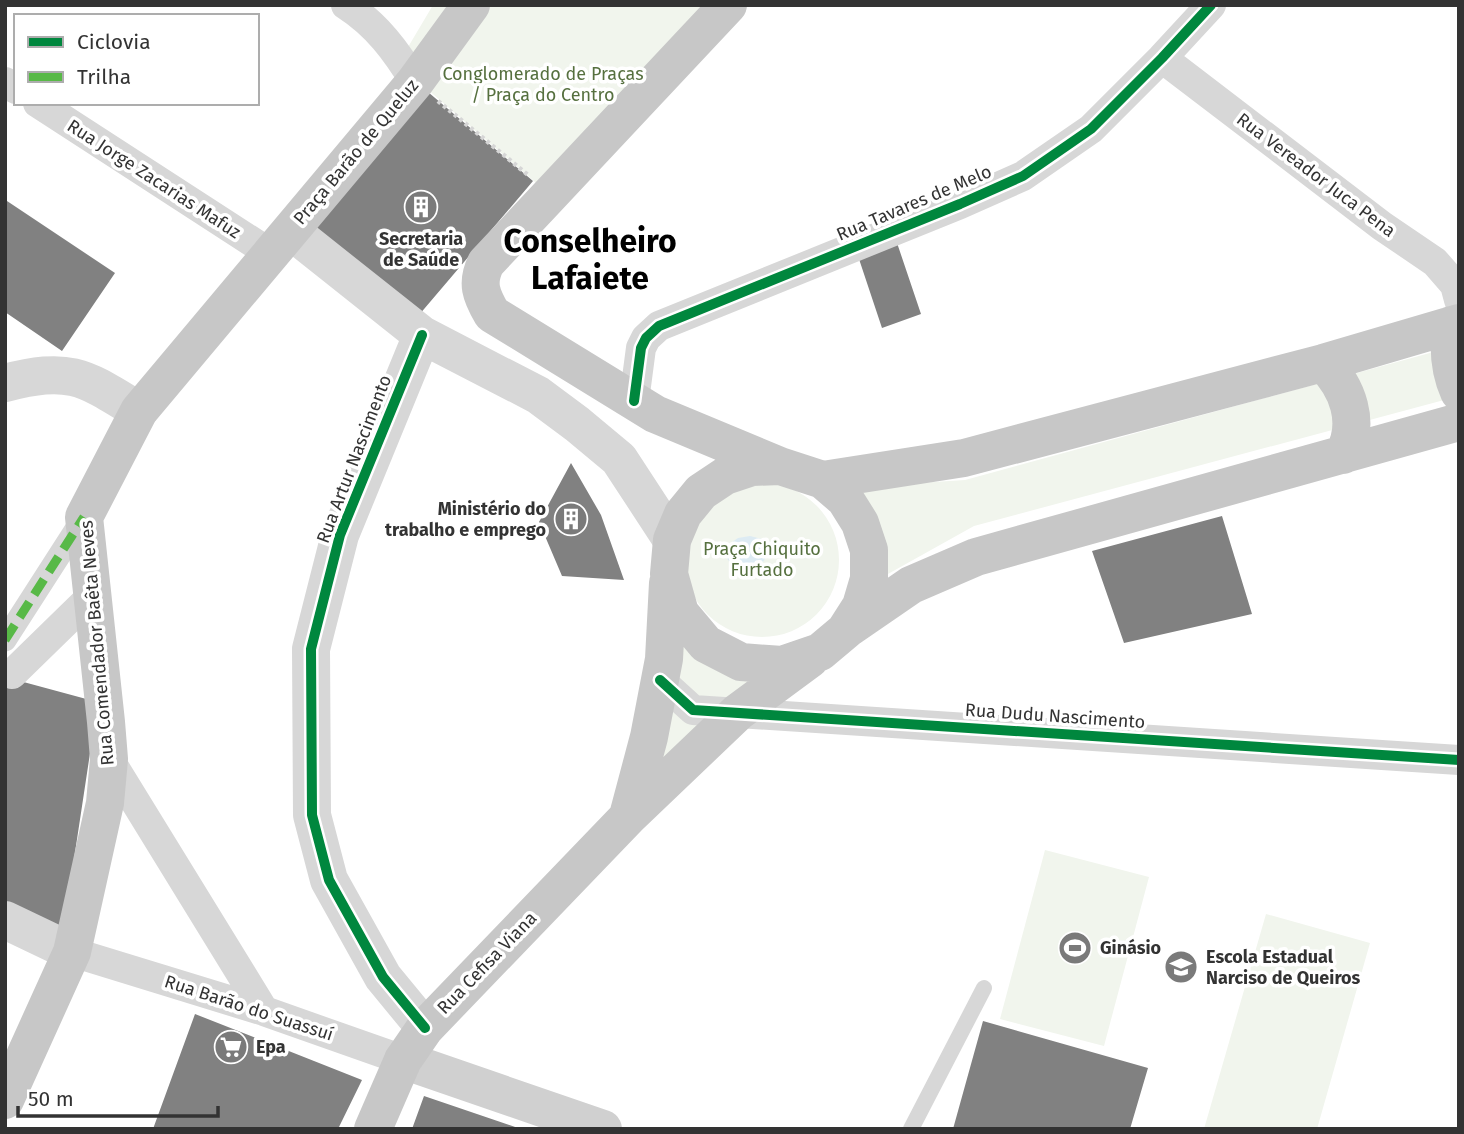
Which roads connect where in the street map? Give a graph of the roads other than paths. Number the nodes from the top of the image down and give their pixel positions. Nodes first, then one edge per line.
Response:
1 (346, 5) edge
2 (471, 5) edge
3 (728, 5) edge
4 (1211, 5) edge
5 (1162, 58) junction
6 (415, 82) junction
7 (41, 105) edge
8 (281, 242) junction
9 (1457, 314) edge
10 (422, 335) junction
11 (1323, 362) junction
12 (5, 383) edge
13 (1459, 392) edge
14 (634, 401) junction
15 (139, 411) junction
16 (1459, 422) edge
17 (1343, 456) junction
18 (780, 466) junction
19 (823, 480) junction
20 (84, 517) junction
21 (670, 557) junction
22 (93, 595) junction
23 (5, 640) edge
24 (833, 641) junction
25 (12, 674) dead end
26 (660, 680) junction
27 (738, 712) junction
28 (108, 759) junction
29 (1459, 760) edge
30 (628, 817) junction
31 (5, 920) edge
32 (72, 952) junction
33 (984, 988) dead end
34 (264, 1011) junction
35 (417, 1049) junction
36 (5, 1100) edge
37 (373, 1129) edge
38 (603, 1129) edge
39 (911, 1129) edge

1 - 6 street
2 - 6 highway, Praça Barão de Queluz
3 - 14 highway
4 - 5 street, Rua Tavares de Melo
5 - 9 street, Rua Vereador Juca Pena
5 - 14 street, Rua Tavares de Melo
6 - 8 highway, Praça Barão de Queluz
7 - 8 street, Rua Jorge Zacarias Mafuz
8 - 10 street
8 - 15 highway, Rua Comendador Baêta Neves
9 - 11 highway
9 - 13 highway
10 - 21 street
10 - 35 street, Rua Artur Nascimento
11 - 17 highway
11 - 19 highway
12 - 15 street
14 - 18 highway
15 - 20 highway, Rua Comendador Baêta Neves
16 - 17 highway
17 - 24 highway
18 - 19 highway
18 - 21 highway
19 - 24 highway
20 - 22 highway, Rua Comendador Baêta Neves
20 - 23 street
21 - 24 highway
21 - 26 highway, Rua Cefisa Viana
22 - 25 street
22 - 28 highway, Rua Comendador Baêta Neves
24 - 27 highway, Rua Cefisa Viana
26 - 27 street, Rua Dudu Nascimento
26 - 30 highway, Rua Cefisa Viana
27 - 29 street, Rua Dudu Nascimento
27 - 30 highway, Rua Cefisa Viana
28 - 32 highway, Rua Comendador Baêta Neves
28 - 34 street
30 - 35 highway, Rua Cefisa Viana
31 - 32 street
32 - 34 street, Rua Barão do Suassuí
32 - 36 highway, Rua Comendador Baêta Neves
33 - 39 lane
34 - 35 street, Rua Barão do Suassuí
35 - 37 highway, Rua Cefisa Viana
35 - 38 main road, Rua Barão do Suassuí

